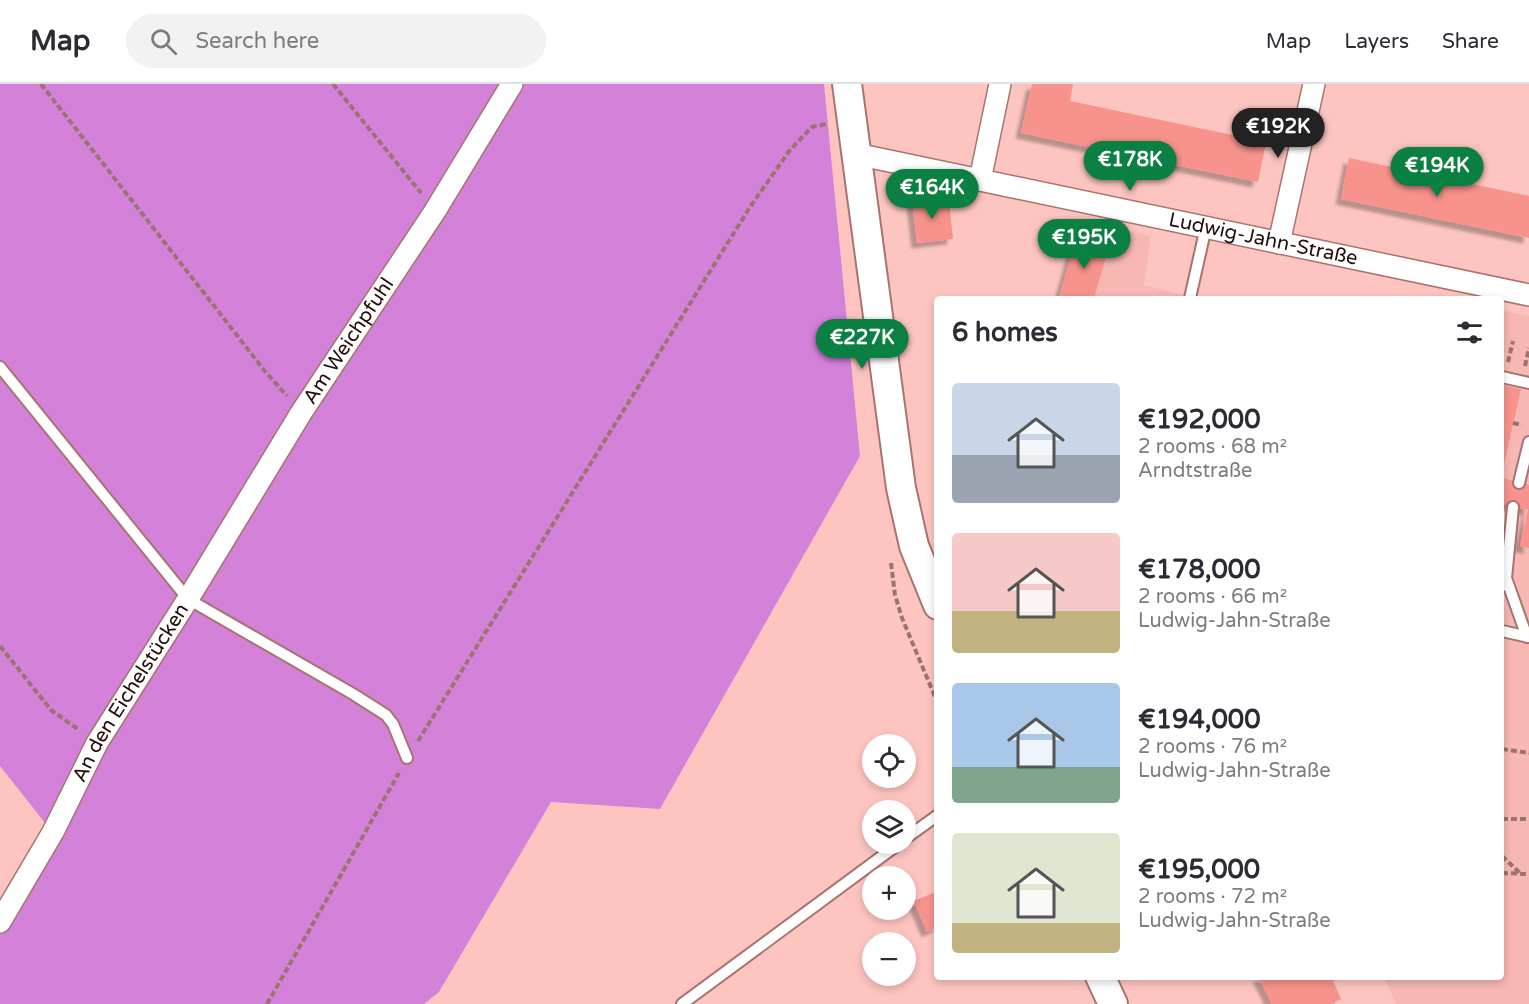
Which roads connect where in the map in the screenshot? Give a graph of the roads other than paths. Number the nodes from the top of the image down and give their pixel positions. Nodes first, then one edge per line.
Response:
1 (512, 84) edge
2 (847, 84) edge
3 (1000, 84) edge
4 (1314, 84) edge
5 (856, 154) junction
6 (980, 180) junction
7 (1206, 227) junction
8 (1280, 243) junction
9 (1529, 295) edge
10 (1190, 296) edge
11 (0, 367) edge
12 (1504, 377) edge
13 (1529, 383) edge
14 (1529, 442) edge
15 (1519, 483) dead end
16 (1514, 507) dead end
17 (1504, 582) edge
18 (934, 595) edge
19 (188, 599) junction
20 (1504, 631) edge
21 (1528, 637) edge
22 (407, 758) road end
23 (934, 818) edge
24 (916, 831) edge
25 (885, 854) edge
26 (0, 922) edge
27 (1102, 980) edge
28 (682, 1004) edge
29 (1113, 1004) edge

1 - 19 street, Am Weichpfuhl
2 - 5 main road
3 - 6 street
4 - 8 street
5 - 6 street, Ludwig-Jahn-Straße
5 - 18 main road
6 - 7 street, Ludwig-Jahn-Straße
7 - 8 street, Ludwig-Jahn-Straße
7 - 10 lane
8 - 9 street, Ludwig-Jahn-Straße
11 - 19 lane, An den Eichelstücken
12 - 13 lane
14 - 15 lane
16 - 17 lane
17 - 21 lane
19 - 22 lane
19 - 26 street, An den Eichelstücken
20 - 21 lane
23 - 24 lane
25 - 28 lane
27 - 29 main road

